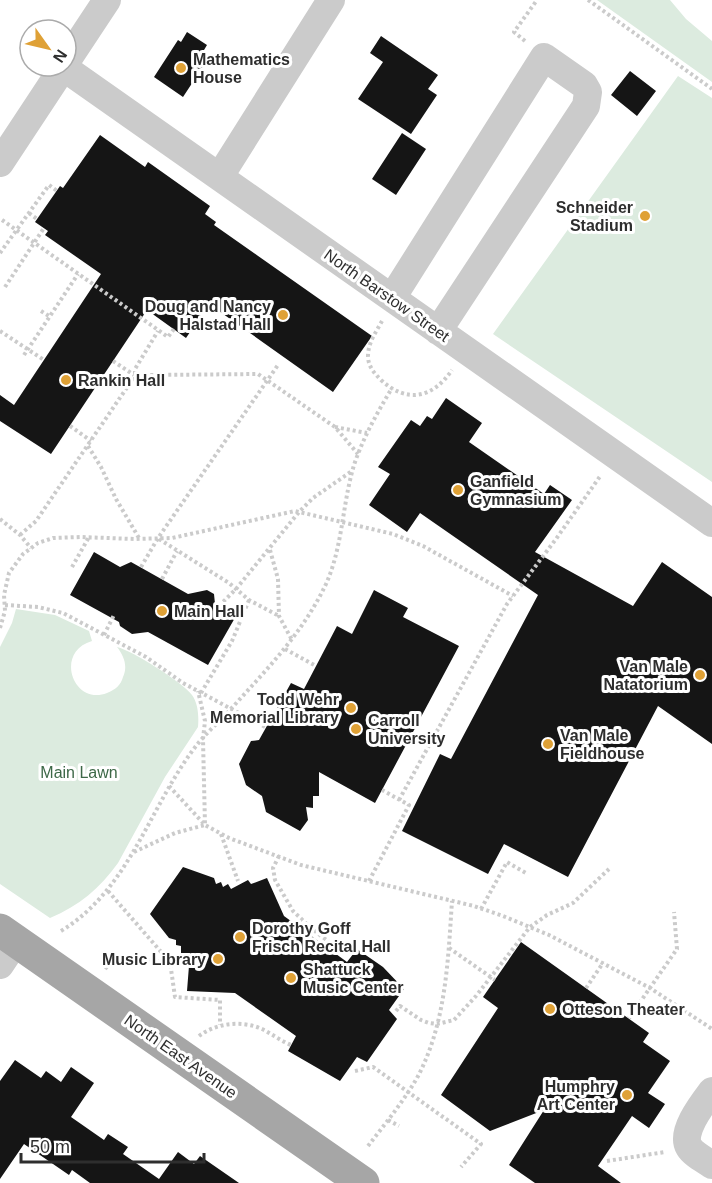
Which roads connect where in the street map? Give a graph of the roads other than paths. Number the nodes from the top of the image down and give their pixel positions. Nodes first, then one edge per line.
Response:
1 (107, 0) edge
2 (331, 0) edge
3 (78, 44) edge
4 (78, 75) edge
5 (56, 78) edge
6 (0, 163) edge
7 (219, 176) junction
8 (394, 299) junction
9 (438, 331) junction
10 (712, 523) edge
11 (5, 945) edge
12 (712, 1091) edge
13 (712, 1165) edge
14 (363, 1183) edge

1 - 3 street
2 - 7 street
4 - 7 street, North Barstow Street
5 - 6 street
7 - 8 street, North Barstow Street
8 - 9 street, North Barstow Street
8 - 9 street
9 - 10 street, North Barstow Street
11 - 14 main road, North East Avenue
12 - 13 street

